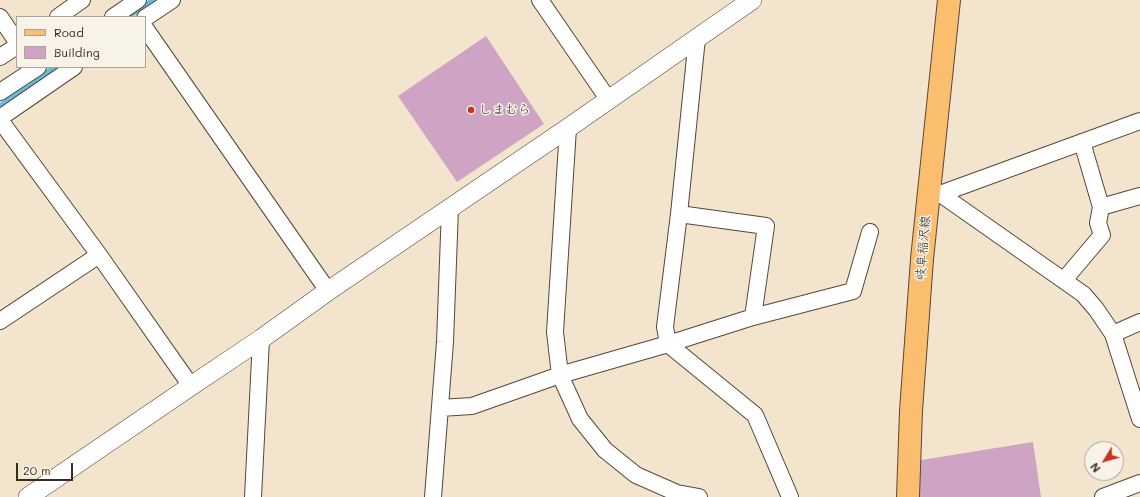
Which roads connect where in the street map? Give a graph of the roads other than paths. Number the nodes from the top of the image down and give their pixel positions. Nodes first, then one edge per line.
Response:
1 (82, 0) edge
2 (172, 0) edge
3 (540, 0) edge
4 (752, 0) edge
5 (949, 0) edge
6 (132, 6) edge
7 (59, 16) edge
8 (115, 16) edge
9 (0, 17) edge
10 (146, 17) edge
11 (146, 29) edge
12 (697, 38) junction
13 (16, 41) edge
14 (16, 47) edge
15 (0, 57) edge
16 (36, 68) edge
17 (73, 68) edge
18 (0, 92) edge
19 (608, 99) junction
20 (0, 119) edge
21 (1140, 121) edge
22 (568, 128) junction
23 (1082, 142) junction
24 (934, 190) junction
25 (1140, 196) edge
26 (1101, 207) junction
27 (450, 208) junction
28 (679, 214) junction
29 (870, 232) dead end
30 (99, 256) junction
31 (1064, 280) junction
32 (328, 291) junction
33 (753, 317) junction
34 (0, 321) edge
35 (1140, 322) edge
36 (1113, 334) junction
37 (261, 339) junction
38 (668, 344) junction
39 (560, 375) junction
40 (190, 386) junction
41 (440, 408) junction
42 (1140, 419) edge
43 (1140, 483) edge
44 (28, 497) edge
45 (253, 497) edge
46 (433, 497) edge
47 (699, 497) edge
48 (790, 497) edge
49 (908, 497) edge
50 (1103, 497) edge

1 - 7 street
2 - 10 street
3 - 19 street
4 - 12 street
5 - 24 main road, 岐阜稲沢線
6 - 8 street
9 - 13 street
11 - 32 street
12 - 19 street
12 - 28 street
14 - 15 street
16 - 18 street
17 - 20 street
19 - 22 street
20 - 30 street
21 - 23 street
22 - 27 street
22 - 39 street
23 - 24 street
23 - 26 street
24 - 31 street
24 - 49 main road, 岐阜稲沢線
25 - 26 street
26 - 31 street
27 - 32 street
27 - 41 street
28 - 33 street
28 - 38 street
29 - 33 street
30 - 34 street
30 - 40 street
31 - 36 street
32 - 37 street
33 - 38 street
35 - 36 street
36 - 42 street
37 - 40 street
37 - 45 street
38 - 39 street
38 - 48 street
39 - 41 street
39 - 47 street
40 - 44 street
41 - 46 street
43 - 50 street

